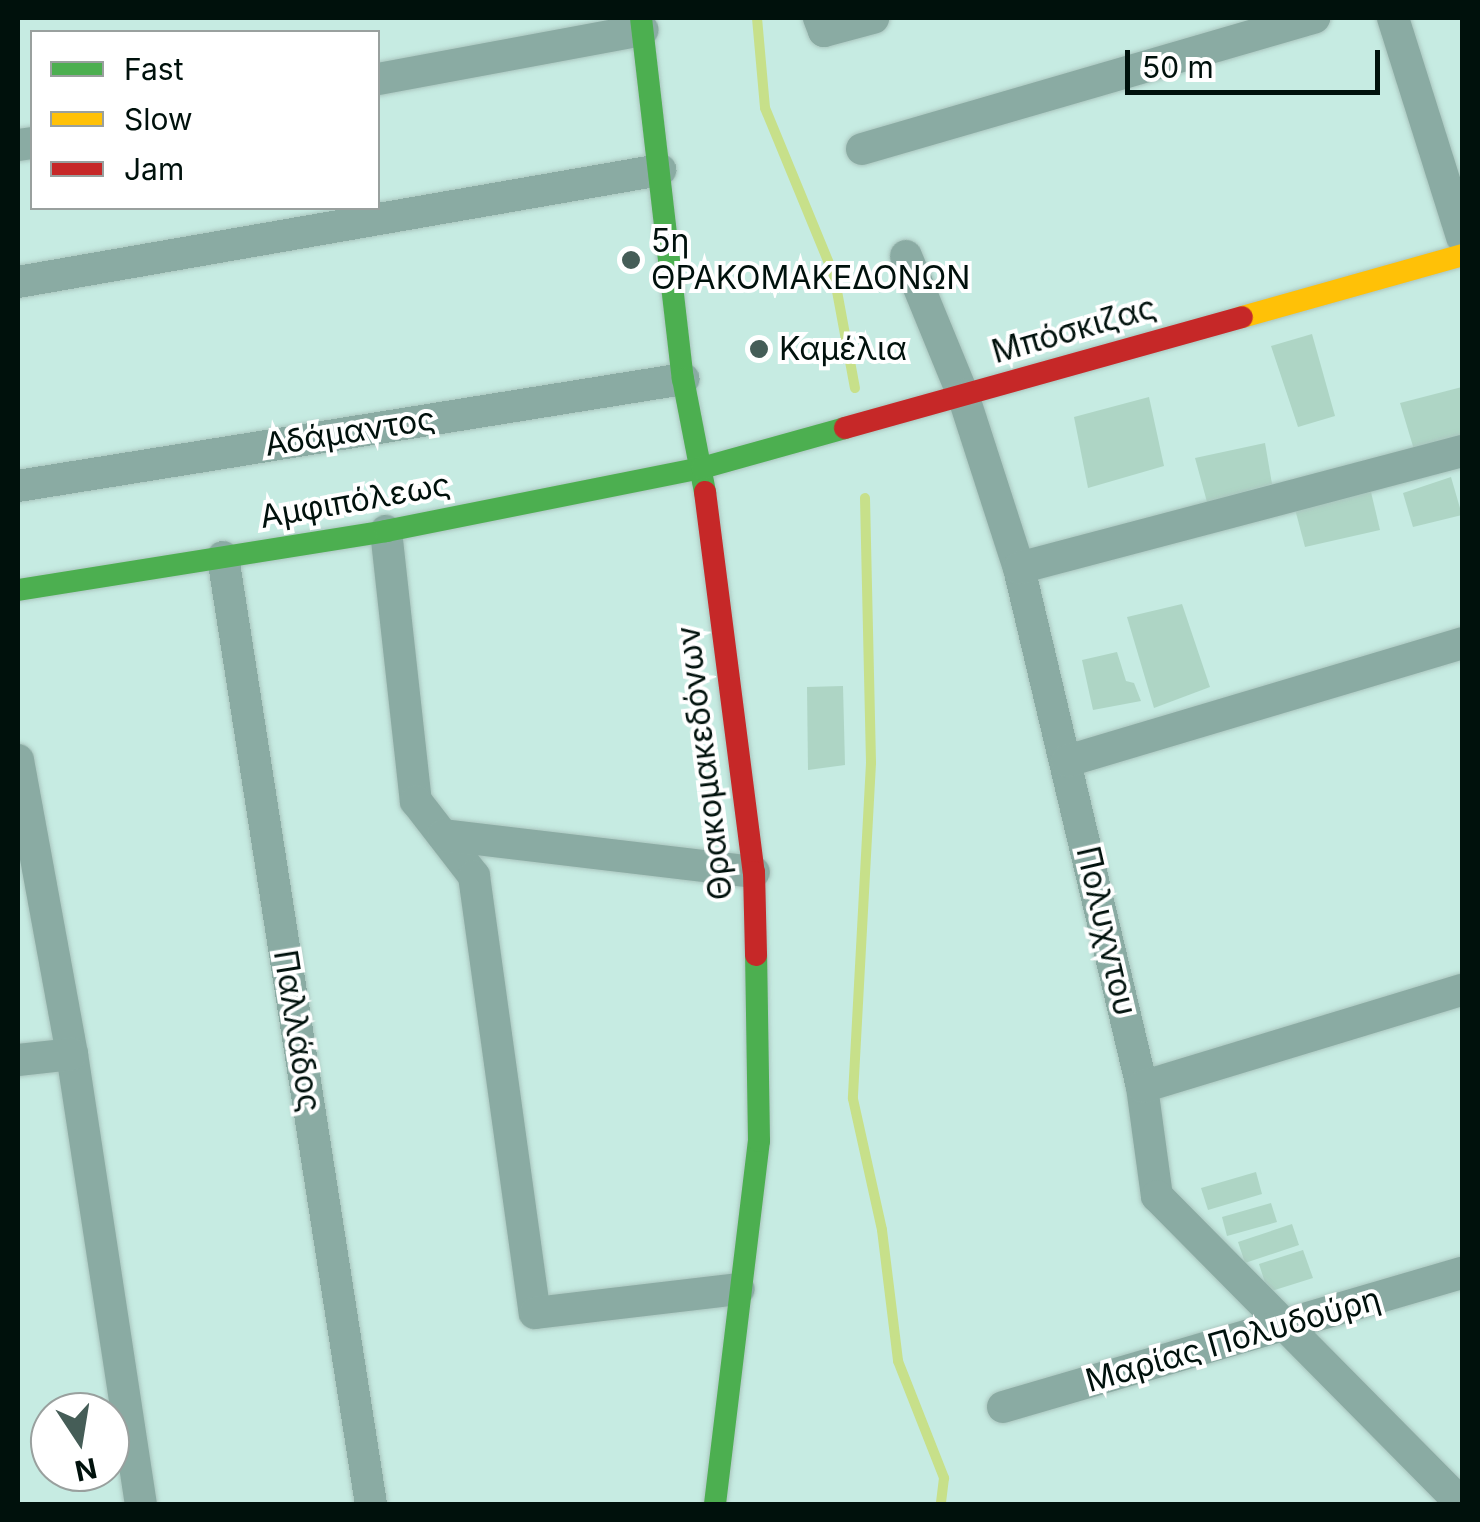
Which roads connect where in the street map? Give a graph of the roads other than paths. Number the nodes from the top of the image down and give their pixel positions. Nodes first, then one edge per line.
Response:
1 (874, 18) edge
2 (1314, 18) edge
3 (1393, 18) edge
4 (641, 24) edge
5 (822, 24) edge
6 (380, 79) edge
7 (862, 149) dead end
8 (660, 170) junction
9 (1462, 236) edge
10 (1462, 255) edge
11 (906, 256) dead end
12 (18, 282) edge
13 (683, 379) junction
14 (963, 395) junction
15 (1462, 451) edge
16 (702, 468) junction
17 (18, 486) edge
18 (386, 531) junction
19 (223, 558) junction
20 (1018, 568) junction
21 (18, 590) edge
22 (1462, 643) edge
23 (18, 760) edge
24 (1066, 761) junction
25 (443, 835) junction
26 (754, 872) junction
27 (1462, 990) edge
28 (72, 1054) junction
29 (18, 1060) edge
30 (1142, 1087) junction
31 (1462, 1273) edge
32 (739, 1290) junction
33 (1289, 1324) junction
34 (1003, 1408) dead end
35 (141, 1504) edge
36 (371, 1504) edge
37 (716, 1504) edge
38 (1462, 1504) edge

1 - 5 street
2 - 7 street
3 - 9 street
4 - 6 street
4 - 8 main road, Θρακομακεδόνων
8 - 12 street
8 - 13 main road, Θρακομακεδόνων
10 - 14 main road, Μπόσκιζας
11 - 14 street, Πολυχντου
13 - 16 main road, Θρακομακεδόνων
13 - 17 street, Αδάμαντος
14 - 16 main road, Μπόσκιζας
14 - 20 street, Πολυχντου
15 - 20 street
16 - 18 main road, Αμφιπόλεως
16 - 26 main road, Θρακομακεδόνων
18 - 19 main road, Αμφιπόλεως
18 - 25 street
19 - 21 main road, Αμφιπόλεως
19 - 36 street, Παλλάδος
20 - 24 street, Πολυχντου
22 - 24 street
23 - 28 street
24 - 30 street, Πολυχντου
25 - 26 street
25 - 32 street
26 - 32 main road, Θρακομακεδόνων
27 - 30 street
28 - 29 street
28 - 35 street
30 - 33 street, Πολυχντου
31 - 33 street, Μαρίας Πολυδούρη
32 - 37 main road, Θρακομακεδόνων
33 - 34 street, Μαρίας Πολυδούρη
33 - 38 street, Πολυχντου

